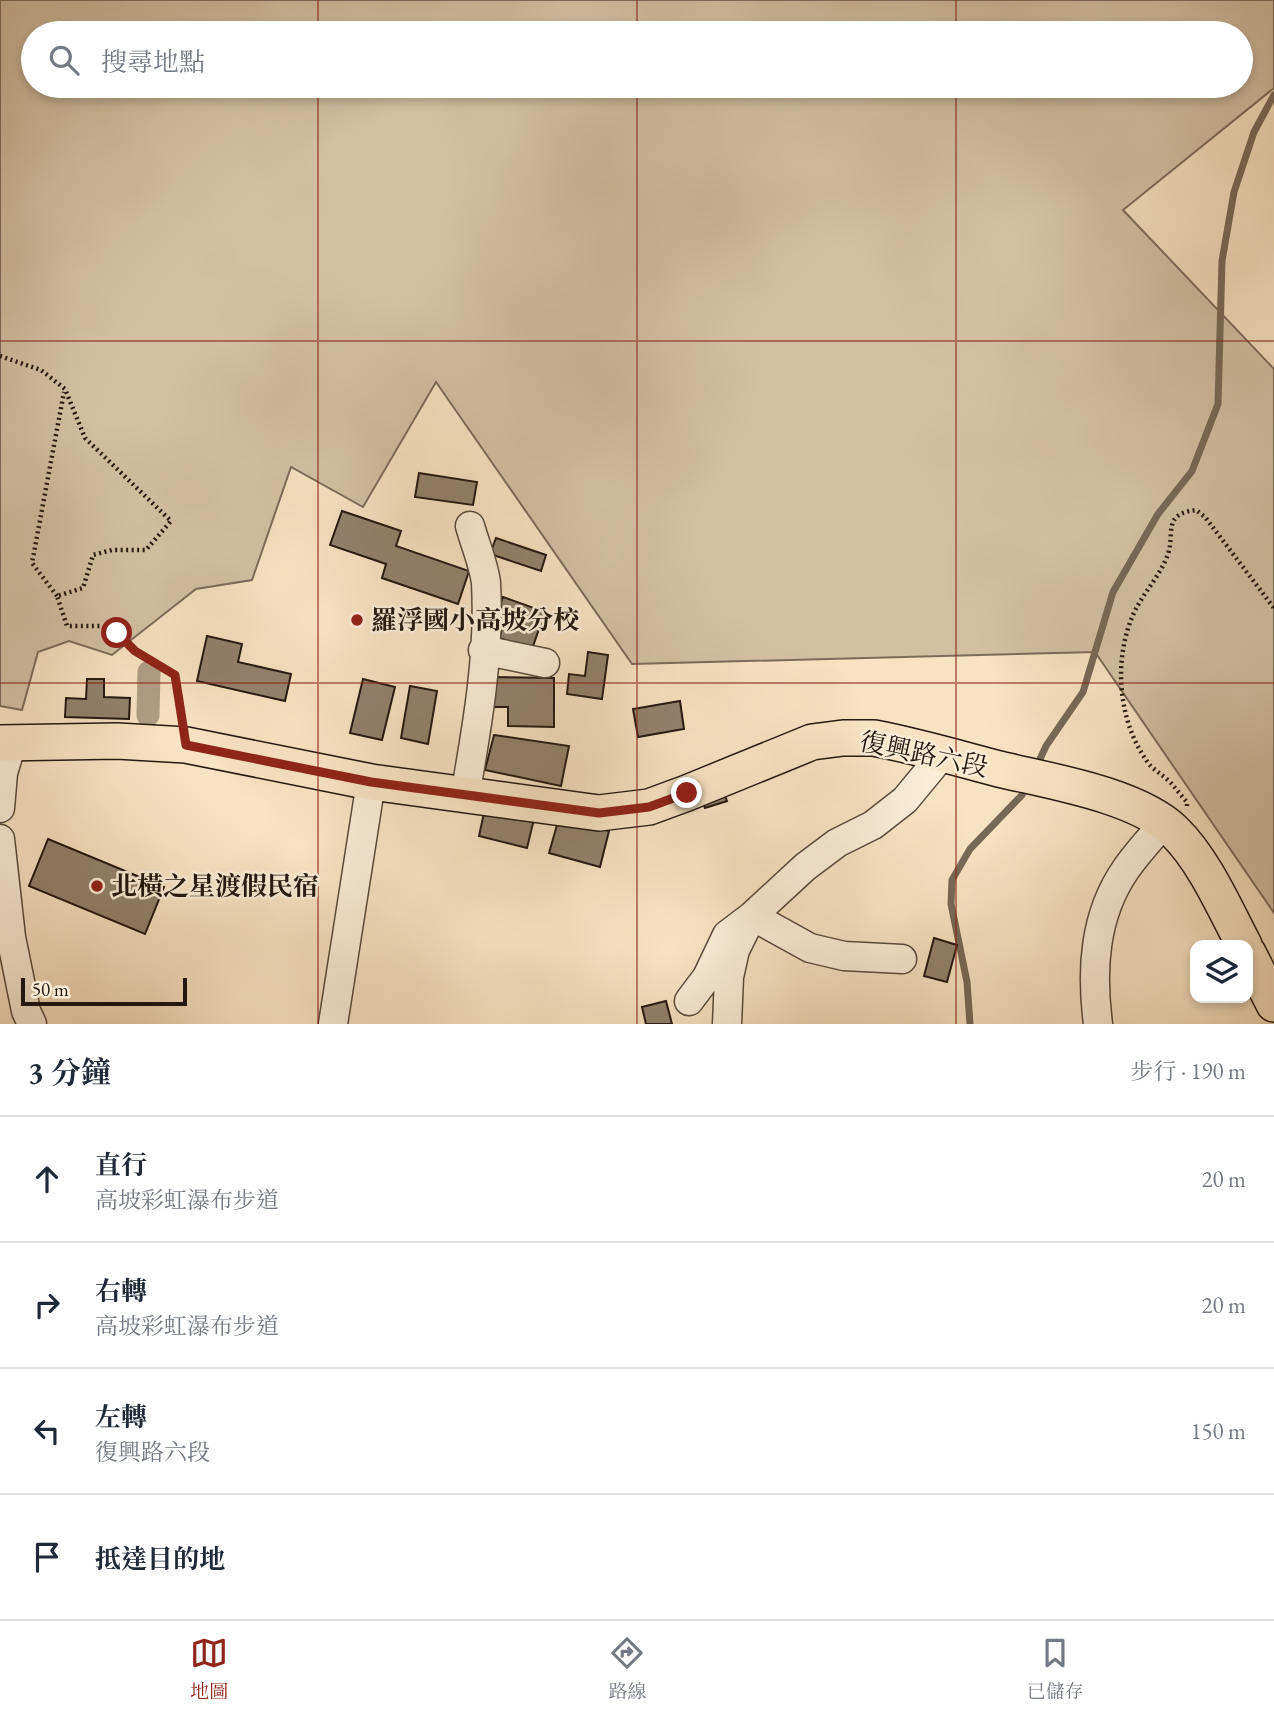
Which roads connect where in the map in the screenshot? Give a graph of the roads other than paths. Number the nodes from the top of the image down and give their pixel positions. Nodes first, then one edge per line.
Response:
1 (470, 526) dead end
2 (484, 650) junction
3 (545, 663) dead end
4 (6, 743) edge
5 (943, 754) junction
6 (371, 782) junction
7 (465, 796) junction
8 (0, 808) edge
9 (1172, 830) junction
10 (0, 839) edge
11 (752, 916) junction
12 (1241, 940) edge
13 (902, 959) dead end
14 (1253, 963) edge
15 (689, 1001) dead end
16 (1274, 1004) edge
17 (34, 1020) edge
18 (334, 1024) edge
19 (727, 1024) edge
20 (1098, 1024) edge

1 - 2 lane
2 - 3 lane
2 - 7 lane
4 - 6 main road, 復興路六段
4 - 8 lane
5 - 7 main road, 復興路六段
5 - 9 main road, 復興路六段
5 - 11 lane
6 - 7 main road, 復興路六段
6 - 18 lane
9 - 12 main road, 復興路六段
9 - 20 lane
10 - 17 lane
11 - 13 lane
11 - 15 lane
11 - 19 lane
14 - 16 main road

